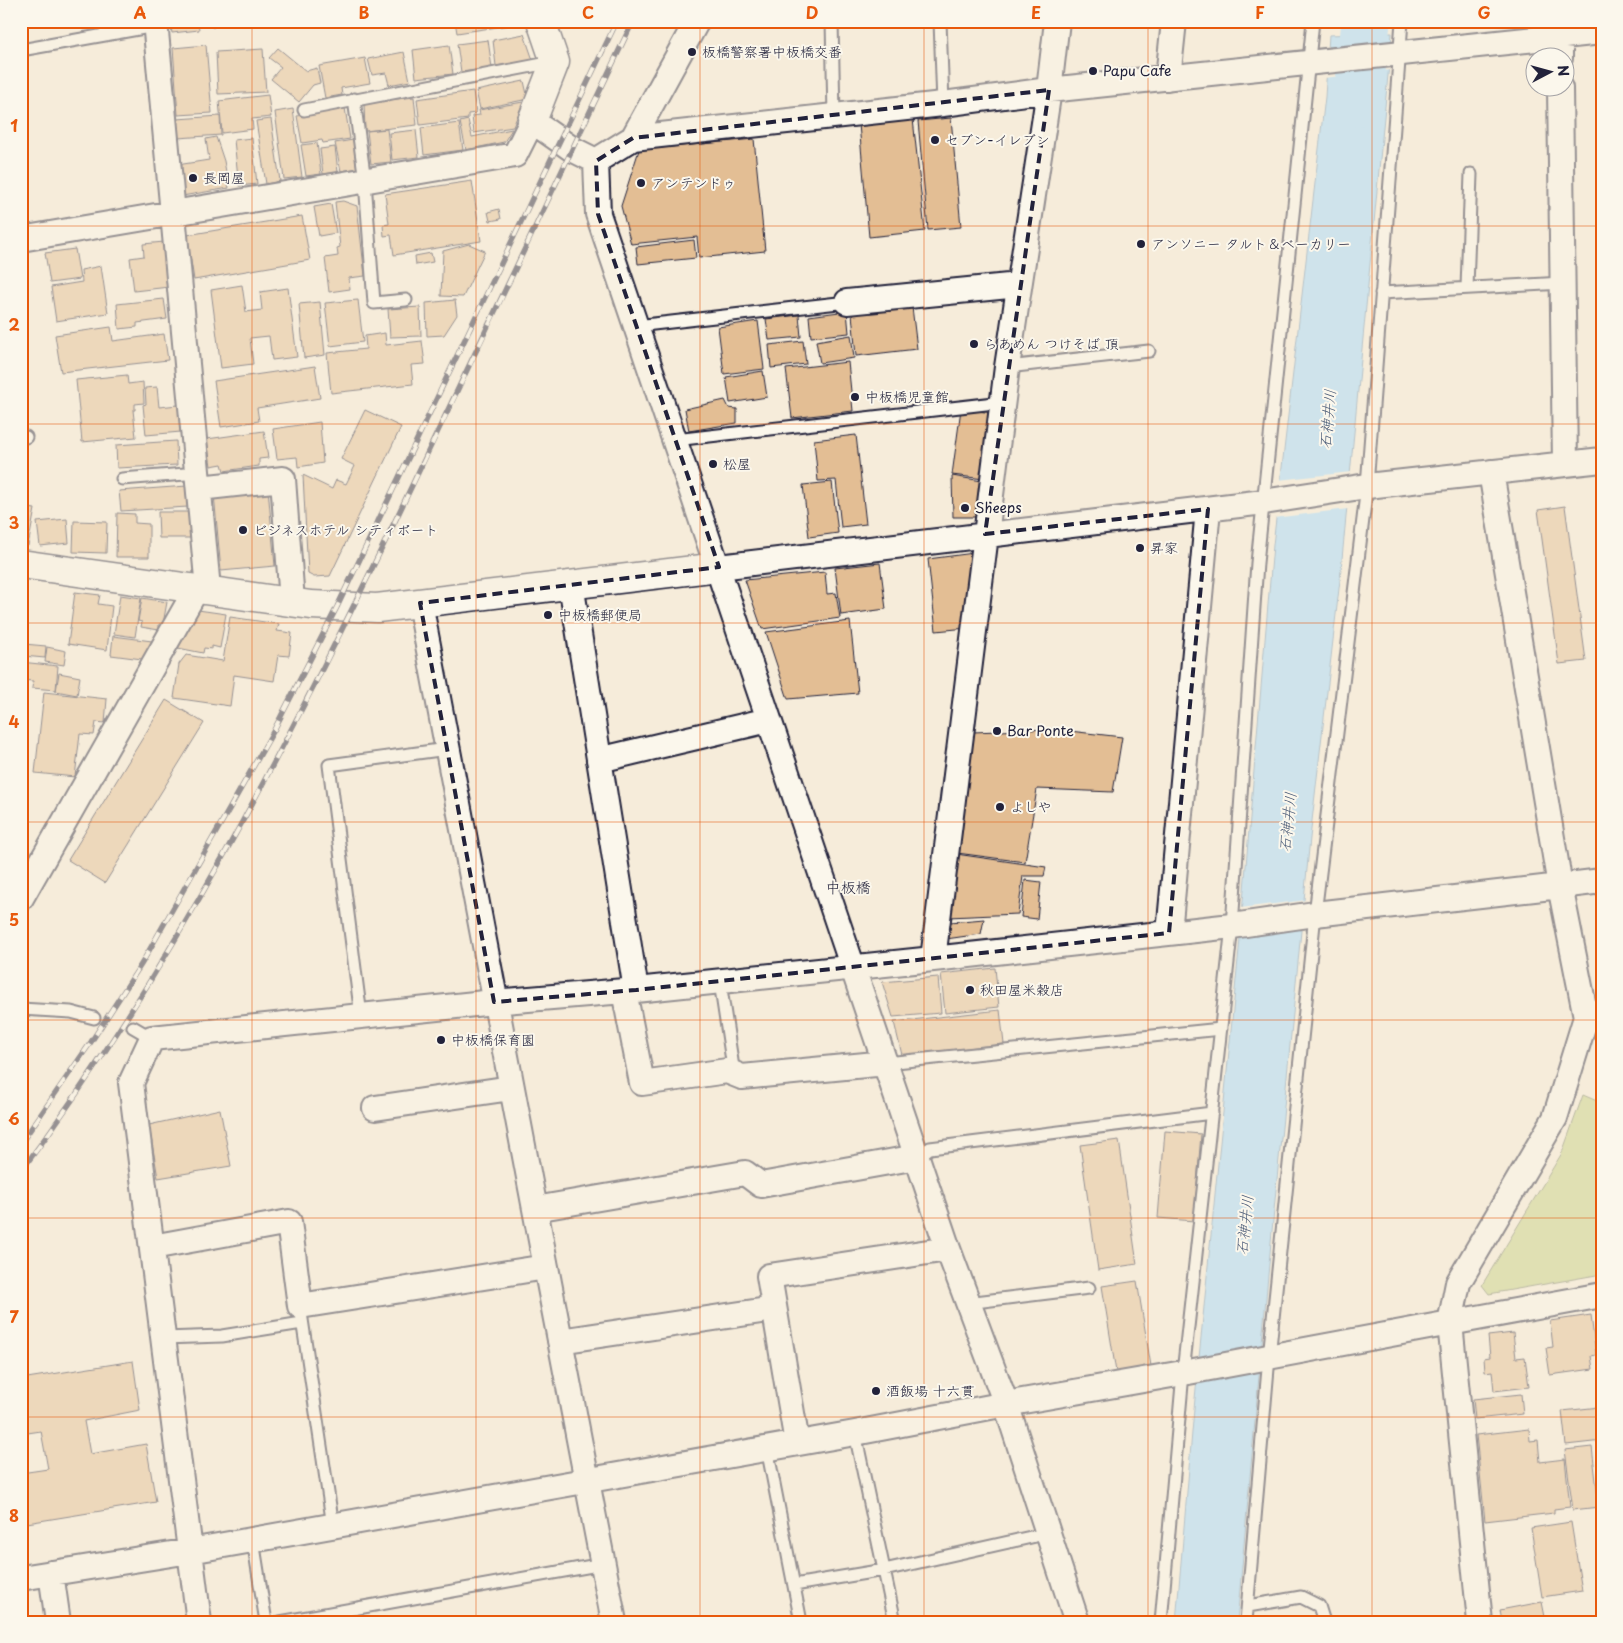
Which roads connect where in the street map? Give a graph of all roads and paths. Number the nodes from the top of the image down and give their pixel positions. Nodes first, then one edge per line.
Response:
1 (541, 21) edge
2 (697, 21) edge
3 (832, 21) edge
4 (940, 21) edge
5 (1057, 21) edge
6 (1174, 21) edge
7 (1313, 21) edge
8 (1402, 21) edge
9 (155, 24) edge
10 (1602, 32) edge
11 (1560, 38) edge
12 (21, 50) edge
13 (1396, 54) junction
14 (555, 62) junction
15 (1312, 63) junction
16 (1168, 78) junction
17 (1049, 90) junction
18 (1560, 98) edge
19 (354, 99) junction
20 (943, 104) junction
21 (304, 110) dead end
22 (834, 116) junction
23 (532, 121) junction
24 (633, 138) junction
25 (596, 161) junction
26 (1471, 174) dead end
27 (365, 181) junction
28 (172, 214) junction
29 (21, 239) edge
30 (1563, 283) junction
31 (1019, 285) junction
32 (1467, 288) junction
33 (1381, 293) junction
34 (406, 300) dead end
35 (847, 302) joint
36 (636, 326) junction
37 (1149, 351) dead end
38 (1007, 367) junction
39 (1003, 402) junction
40 (675, 440) junction
41 (1602, 460) edge
42 (1565, 464) junction
43 (1492, 472) junction
44 (122, 479) dead end
45 (199, 480) junction
46 (1367, 486) junction
47 (1264, 502) junction
48 (1208, 509) junction
49 (985, 534) junction
50 (21, 564) edge
51 (719, 567) junction
52 (571, 584) junction
53 (202, 589) junction
54 (292, 602) junction
55 (420, 603) junction
56 (769, 720) junction
57 (447, 749) junction
58 (599, 760) junction
59 (1602, 881) edge
60 (1560, 886) junction
61 (21, 898) edge
62 (1315, 914) junction
63 (1232, 926) junction
64 (1169, 933) junction
65 (932, 959) junction
66 (854, 968) junction
67 (720, 982) junction
68 (630, 991) junction
69 (494, 1002) junction
70 (21, 1009) edge
71 (361, 1016) junction
72 (94, 1018) dead end
73 (1221, 1029) junction
74 (886, 1063) junction
75 (734, 1074) junction
76 (511, 1088) junction
77 (376, 1108) dead end
78 (1212, 1114) junction
79 (917, 1157) junction
80 (535, 1209) junction
81 (152, 1247) junction
82 (948, 1249) junction
83 (546, 1267) junction
84 (1089, 1288) dead end
85 (1602, 1295) edge
86 (967, 1303) junction
87 (774, 1309) junction
88 (301, 1315) junction
89 (1450, 1323) junction
90 (164, 1338) junction
91 (560, 1341) junction
92 (1269, 1357) junction
93 (1183, 1373) junction
94 (1006, 1404) junction
95 (855, 1433) junction
96 (797, 1443) junction
97 (768, 1448) junction
98 (587, 1480) junction
99 (333, 1526) junction
100 (1049, 1533) junction
101 (253, 1540) junction
102 (190, 1551) junction
103 (603, 1564) junction
104 (884, 1570) junction
105 (51, 1573) junction
106 (21, 1578) edge
107 (794, 1586) junction
108 (1248, 1606) junction
109 (1475, 1620) edge
110 (58, 1622) edge
111 (199, 1622) edge
112 (266, 1622) edge
113 (280, 1622) edge
114 (614, 1622) edge
115 (801, 1622) edge
116 (895, 1622) edge
117 (1077, 1622) edge
118 (1161, 1622) edge
119 (1246, 1622) edge
120 (1324, 1622) edge

1 - 14 street
2 - 24 street
3 - 22 lane
4 - 20 lane
5 - 17 street
6 - 16 street
7 - 15 lane
8 - 13 lane
9 - 12 lane
9 - 28 street
10 - 11 street
11 - 13 street
13 - 15 street
13 - 33 lane
14 - 19 lane
14 - 23 street
15 - 16 street
15 - 47 lane
16 - 17 street
17 - 20 street
17 - 31 street
18 - 30 street
19 - 21 lane
19 - 27 lane
20 - 22 street
22 - 24 street
23 - 25 street
23 - 27 street
24 - 25 street
25 - 36 street
26 - 32 lane
27 - 28 street
27 - 34 lane
28 - 29 street
28 - 45 street
30 - 32 lane
30 - 42 street
31 - 35 street
31 - 38 street
32 - 33 lane
33 - 46 lane
35 - 36 lane
36 - 40 street
37 - 38 lane
38 - 39 street
39 - 40 lane
39 - 49 street
40 - 51 street
41 - 42 street
42 - 43 street
43 - 46 street
43 - 60 street
44 - 45 lane
45 - 53 street
45 - 54 street
46 - 47 street
46 - 62 lane
47 - 48 street
47 - 63 lane
48 - 49 street
48 - 64 street
49 - 51 street
49 - 65 street
50 - 53 street
51 - 52 street
51 - 56 street
52 - 55 street
52 - 58 street
53 - 54 street
53 - 61 street
54 - 55 street
55 - 57 street
56 - 58 street
56 - 66 street
57 - 69 street
57 - 71 lane
58 - 68 street
59 - 60 street
60 - 62 street
60 - 89 street
62 - 63 street
62 - 92 lane
63 - 64 street
63 - 73 lane
64 - 65 street
65 - 66 street
66 - 67 street
66 - 74 street
67 - 68 street
67 - 75 lane
68 - 69 street
68 - 75 street
69 - 71 street
69 - 76 street
70 - 72 lane
71 - 81 street
73 - 74 lane
73 - 78 lane
74 - 75 street
74 - 79 street
76 - 77 street
76 - 80 street
78 - 79 lane
78 - 93 lane
79 - 80 street
79 - 82 street
80 - 83 street
81 - 88 street
81 - 90 street
82 - 86 street
82 - 87 street
83 - 88 street
83 - 91 street
84 - 86 lane
85 - 89 street
86 - 94 street
87 - 91 street
87 - 96 street
88 - 90 lane
88 - 99 lane
89 - 92 street
89 - 109 street
90 - 102 street
91 - 98 street
92 - 93 street
92 - 108 lane
93 - 94 street
93 - 118 lane
94 - 95 street
94 - 100 street
95 - 96 street
95 - 104 lane
96 - 97 street
97 - 98 street
97 - 107 lane
98 - 99 street
98 - 103 street
99 - 101 street
100 - 104 lane
100 - 117 street
101 - 102 street
101 - 112 lane
102 - 105 street
102 - 111 street
103 - 113 lane
103 - 114 street
104 - 107 lane
104 - 116 lane
105 - 106 street
105 - 110 street
107 - 115 lane
108 - 119 lane
108 - 120 lane

